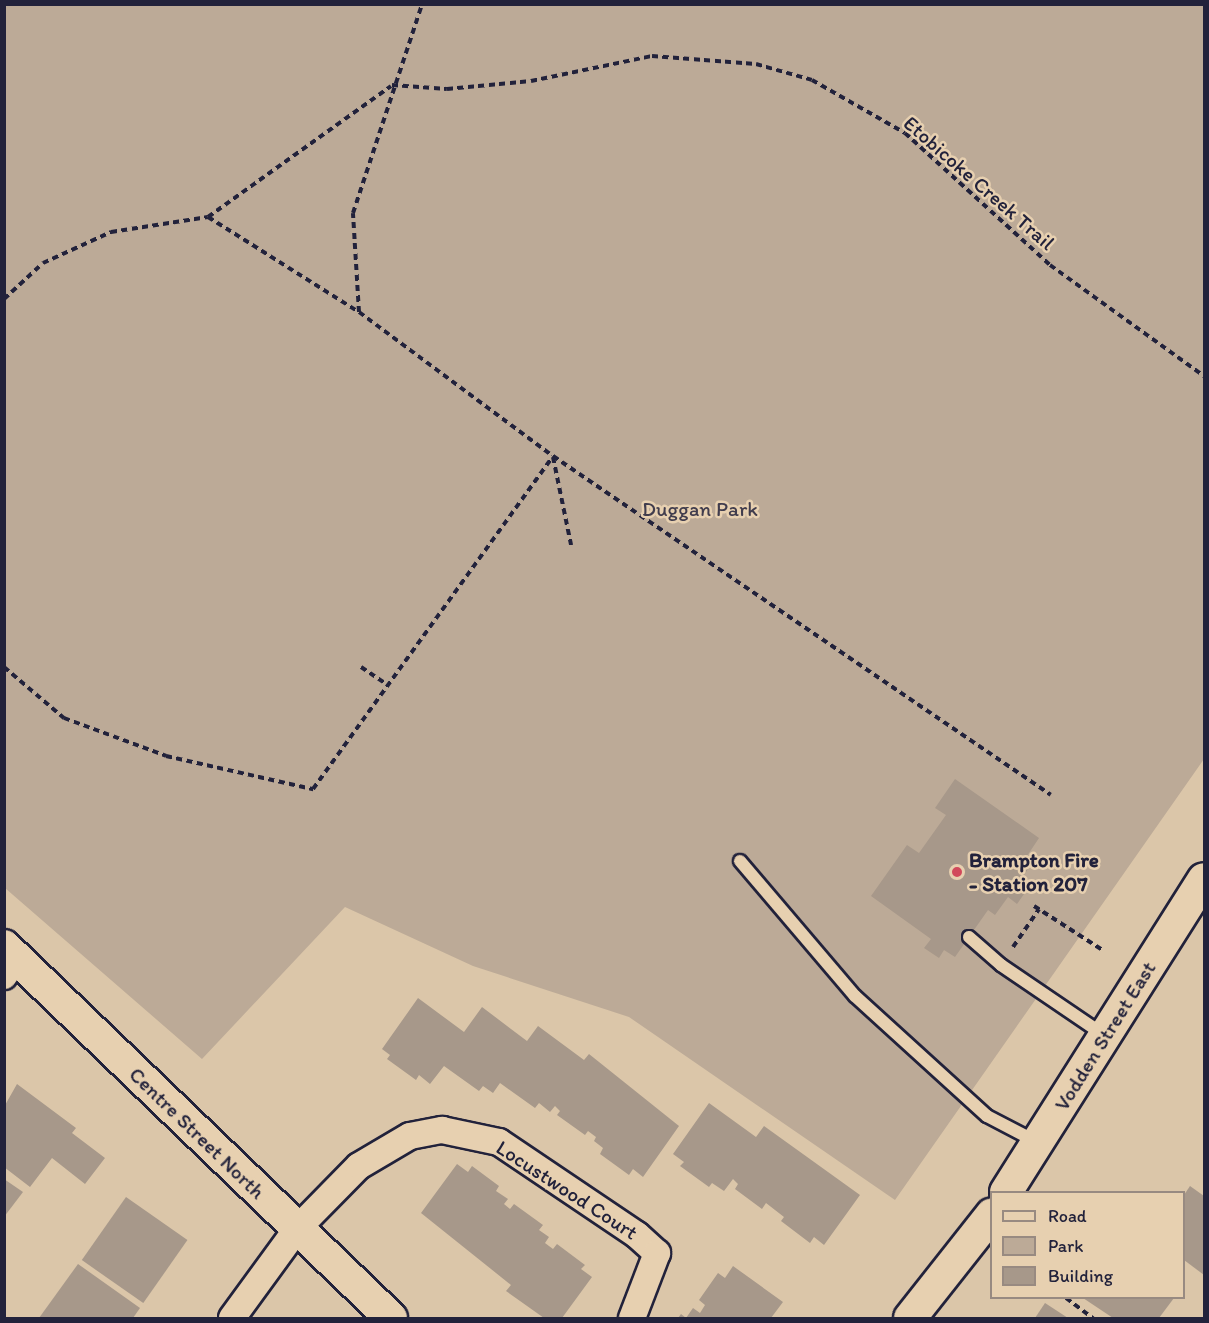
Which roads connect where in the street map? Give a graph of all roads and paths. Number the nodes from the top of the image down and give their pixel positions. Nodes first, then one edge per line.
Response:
1 (422, 4) edge
2 (392, 85) junction
3 (208, 218) junction
4 (4, 299) edge
5 (359, 312) junction
6 (1204, 376) edge
7 (553, 456) junction
8 (571, 545) dead end
9 (4, 667) edge
10 (361, 667) dead end
11 (388, 685) junction
12 (1051, 795) dead end
13 (740, 861) dead end
14 (1204, 879) edge
15 (969, 937) dead end
16 (1101, 950) dead end
17 (8, 961) edge
18 (1001, 964) junction
19 (1106, 1036) junction
20 (1038, 1143) junction
21 (1007, 1191) edge
22 (990, 1217) edge
23 (297, 1229) junction
24 (1067, 1299) edge
25 (232, 1318) edge
26 (391, 1318) edge
27 (632, 1318) edge
28 (910, 1318) edge
29 (1093, 1318) edge

1 - 2 path
2 - 3 path
2 - 5 path
2 - 6 path, Etobicoke Creek Trail
3 - 4 path
3 - 5 path
5 - 7 path
7 - 8 path
7 - 11 path
7 - 12 path
9 - 11 path
10 - 11 path
13 - 20 lane
14 - 19 street, Vodden Street East
15 - 18 lane
16 - 18 path
17 - 23 street, Centre Street North
18 - 19 lane
19 - 20 street, Vodden Street East
20 - 21 street, Vodden Street East
22 - 28 street
23 - 25 street, Locustwood Court
23 - 26 street, Centre Street North
23 - 27 street, Locustwood Court
24 - 29 path

